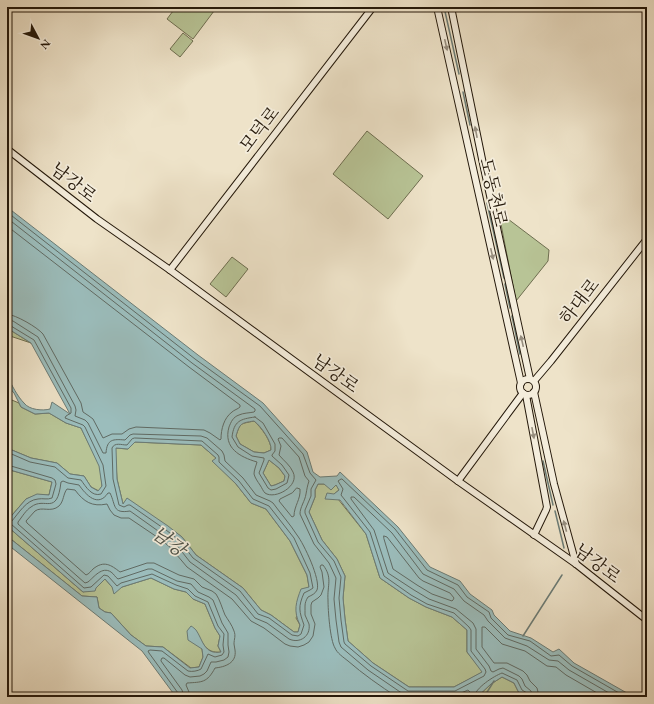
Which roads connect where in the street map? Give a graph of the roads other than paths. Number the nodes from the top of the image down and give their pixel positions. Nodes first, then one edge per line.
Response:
1 (372, 7) edge
2 (437, 7) edge
3 (451, 7) edge
4 (7, 149) edge
5 (487, 183) junction
6 (477, 187) junction
7 (647, 239) edge
8 (170, 270) junction
9 (507, 276) junction
10 (498, 279) junction
11 (532, 380) junction
12 (521, 383) junction
13 (534, 392) junction
14 (525, 394) junction
15 (458, 481) junction
16 (558, 500) junction
17 (546, 501) junction
18 (534, 535) junction
19 (576, 564) junction
20 (647, 620) edge

1 - 8 street, 모덕로
2 -> 6 street, 도동천로
5 -> 3 street, 도동천로
4 - 8 street, 남강로
5 - 6 street
5 - 9 street, 도동천로
6 -> 10 street, 도동천로
7 - 11 street, 하대로
8 - 15 street, 남강로
9 - 10 street
11 -> 9 street, 도동천로
10 - 12 street, 도동천로
11 - 12 street
11 - 13 street
12 - 14 street
13 - 14 street
13 - 16 street
14 - 15 street
14 -> 17 street
15 - 18 street, 남강로
16 - 17 street
19 -> 16 street
17 - 18 street
18 - 19 street, 남강로
19 - 20 street, 남강로

